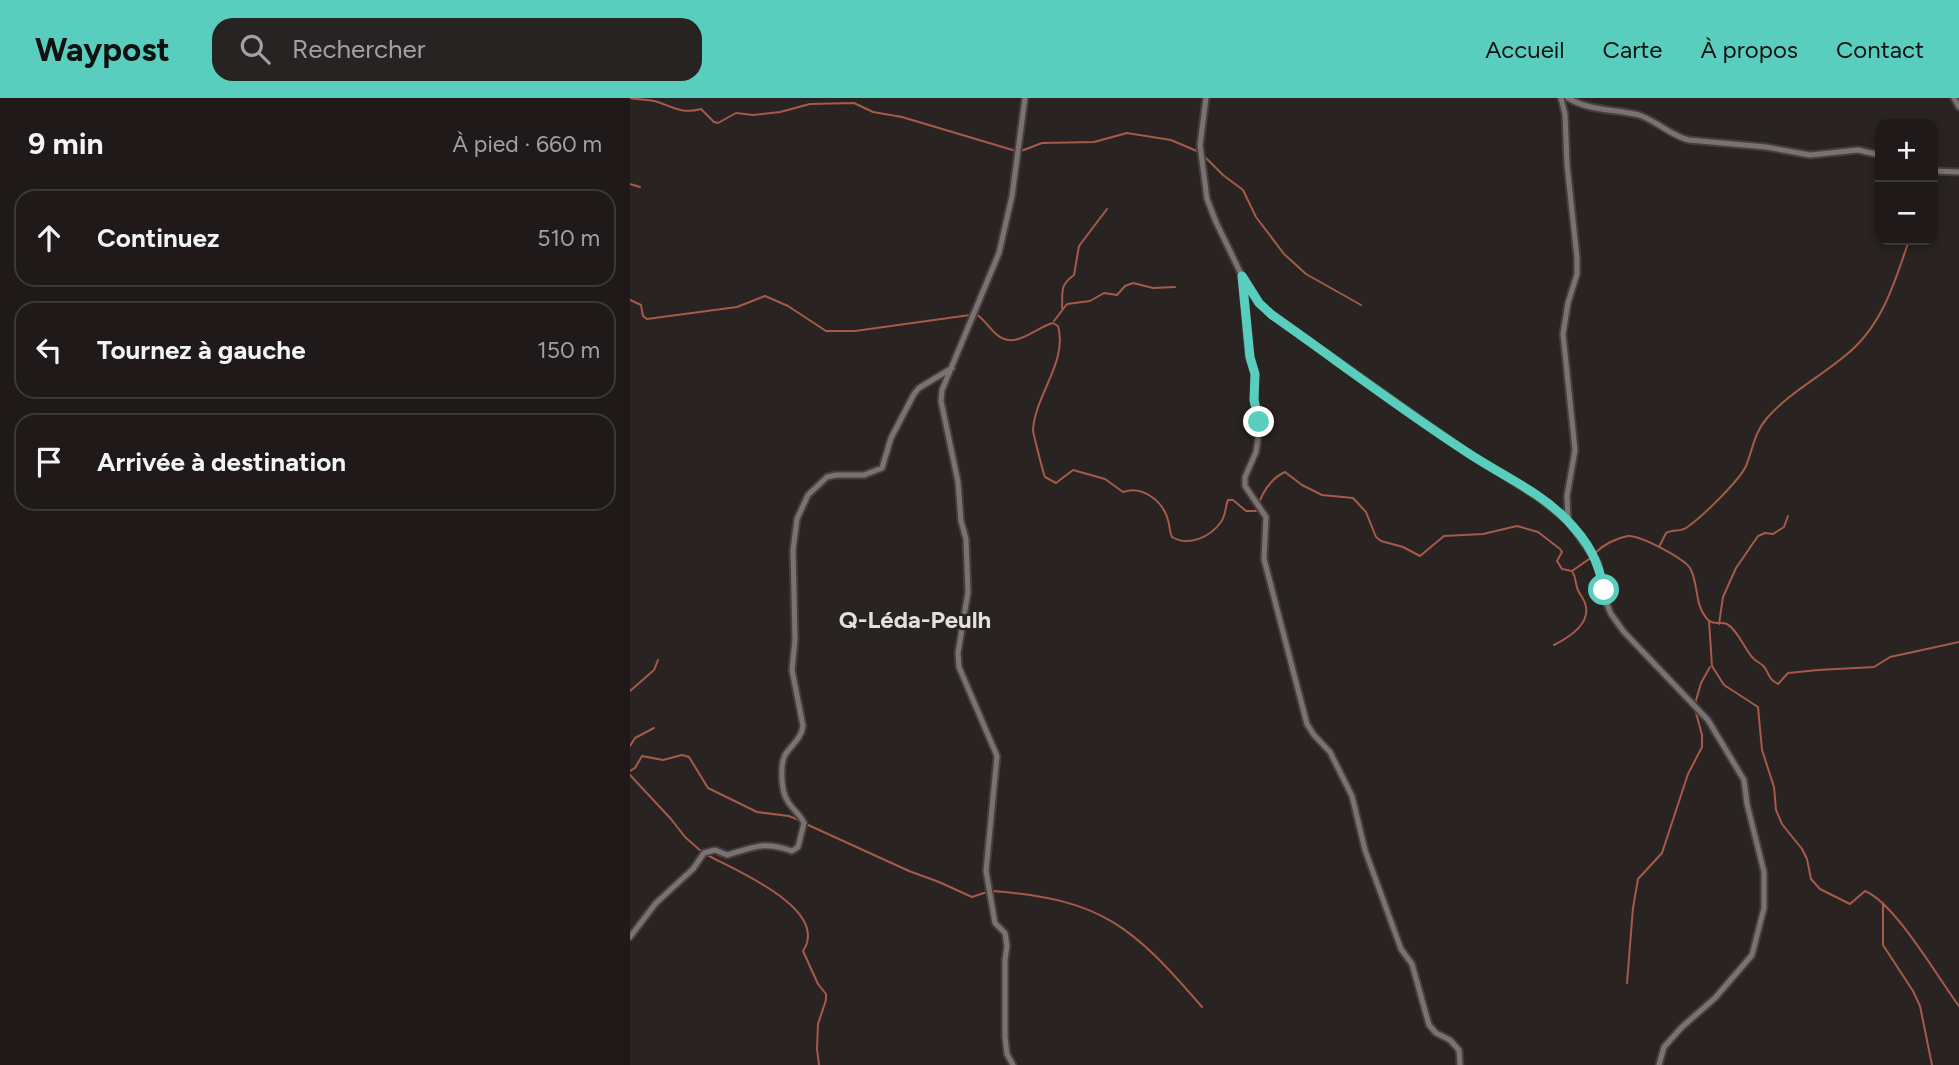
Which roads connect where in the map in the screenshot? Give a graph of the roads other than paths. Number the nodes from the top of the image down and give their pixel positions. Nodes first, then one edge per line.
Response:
1 (1025, 98) edge
2 (1206, 98) edge
3 (1561, 98) edge
4 (1568, 98) edge
5 (1954, 98) edge
6 (1959, 107) edge
7 (1875, 154) edge
8 (1938, 170) edge
9 (1959, 172) edge
10 (1242, 276) junction
11 (952, 368) junction
12 (1569, 521) junction
13 (630, 937) edge
14 (1013, 1065) edge
15 (1460, 1065) edge
16 (1659, 1065) edge

1 - 11 street
2 - 10 street
3 - 12 street
4 - 7 street
5 - 6 street
8 - 9 street
10 - 12 street
10 - 15 street
11 - 13 street
11 - 14 street
12 - 16 street

